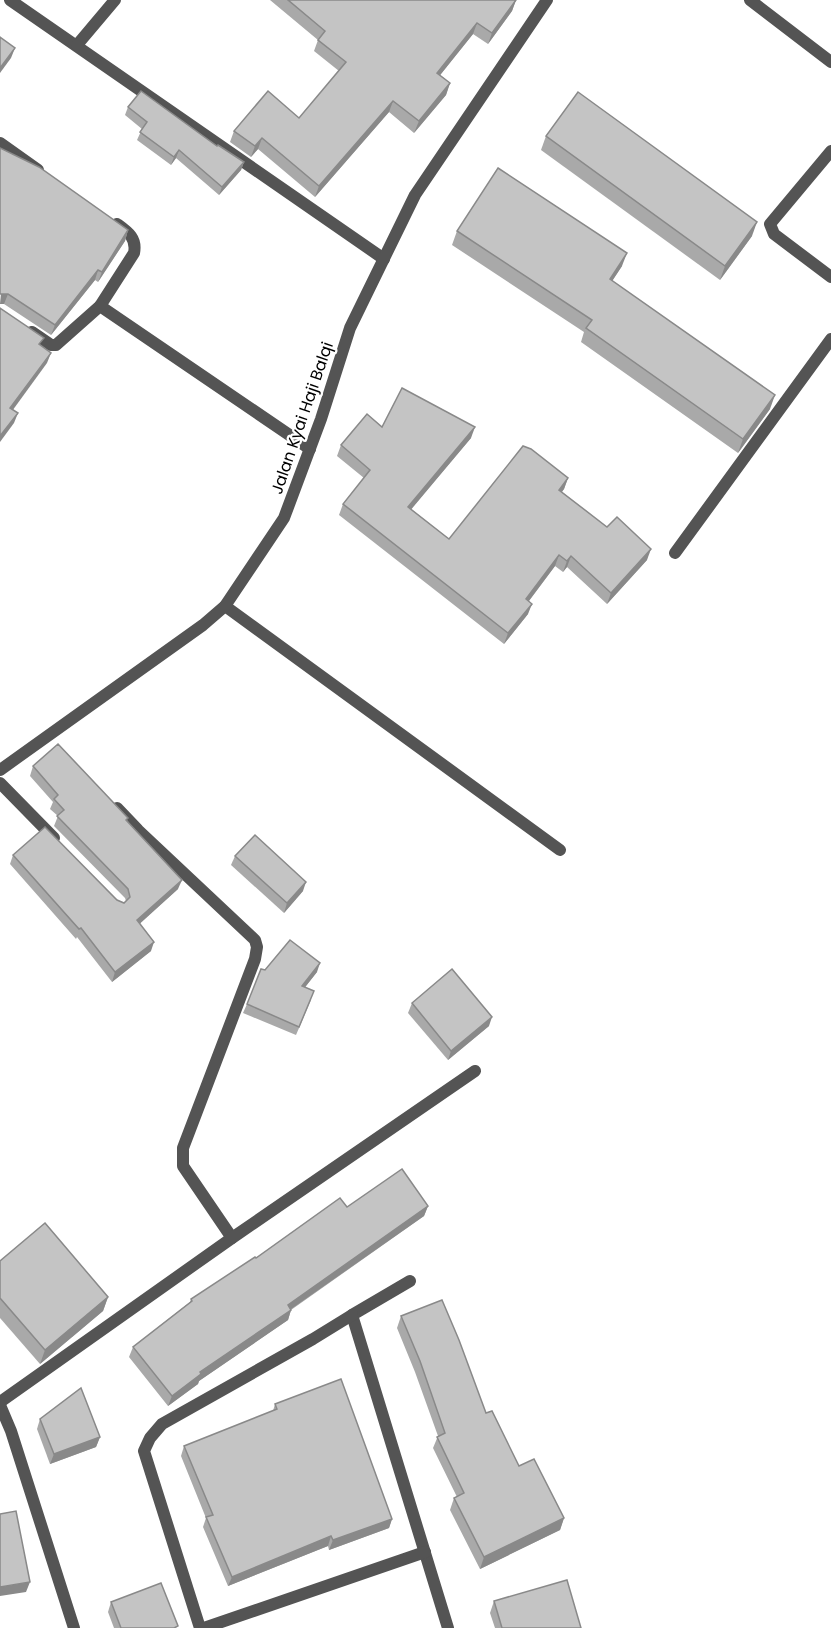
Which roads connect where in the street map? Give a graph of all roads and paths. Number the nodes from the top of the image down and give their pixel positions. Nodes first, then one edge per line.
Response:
1 (10, 0) edge
2 (115, 0) edge
3 (547, 0) edge
4 (750, 0) edge
5 (77, 45) junction
6 (831, 62) edge
7 (0, 143) edge
8 (831, 151) edge
9 (46, 175) edge
10 (111, 220) edge
11 (384, 259) junction
12 (831, 277) edge
13 (100, 306) junction
14 (26, 328) edge
15 (831, 339) edge
16 (310, 449) junction
17 (675, 553) dead end
18 (225, 606) junction
19 (0, 770) edge
20 (0, 783) edge
21 (106, 796) edge
22 (63, 848) edge
23 (560, 850) dead end
24 (475, 1071) dead end
25 (232, 1238) junction
26 (410, 1281) dead end
27 (352, 1315) junction
28 (0, 1403) edge
29 (425, 1552) junction
30 (74, 1628) edge
31 (200, 1628) edge
32 (204, 1628) edge
33 (448, 1628) edge

1 - 5 street
2 - 5 street
3 - 11 street, Jalan Kyai Haji Balqi
4 - 6 street
5 - 11 street
7 - 9 street
8 - 12 street
10 - 13 street
11 - 16 street, Jalan Kyai Haji Balqi
13 - 14 street
13 - 16 street
15 - 17 street
16 - 18 street, Jalan Kyai Haji Balqi
18 - 19 street, Jalan Kyai Haji Balqi
18 - 23 street
20 - 22 street
21 - 25 street
24 - 25 street
25 - 28 street
26 - 27 street
27 - 29 street
27 - 31 street
28 - 30 street
29 - 32 street
29 - 33 street

